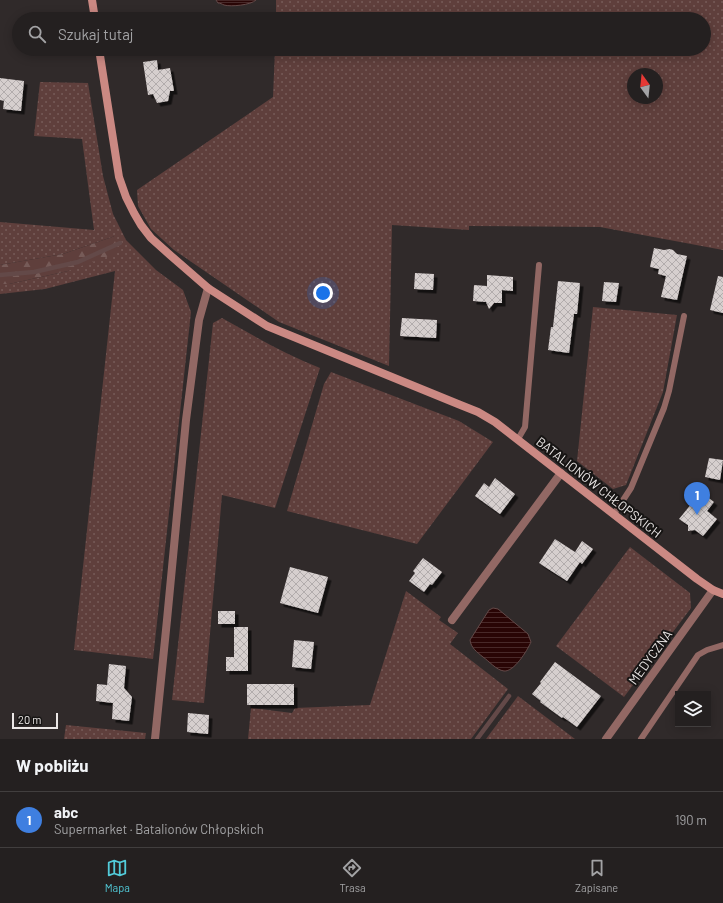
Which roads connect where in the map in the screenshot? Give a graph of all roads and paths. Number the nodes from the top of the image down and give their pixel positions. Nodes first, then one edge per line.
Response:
1 (92, 0) edge
2 (94, 12) edge
3 (100, 56) edge
4 (539, 265) dead end
5 (208, 288) junction
6 (684, 316) dead end
7 (518, 439) junction
8 (561, 473) junction
9 (614, 514) junction
10 (714, 590) junction
11 (723, 594) edge
12 (452, 620) dead end
13 (723, 646) edge
14 (155, 739) edge
15 (606, 739) edge
16 (641, 739) edge

1 - 2 street
3 - 5 street, BATALIONÓW CHŁOPSKICH
4 - 7 lane
5 - 7 street, BATALIONÓW CHŁOPSKICH
5 - 14 street
6 - 9 lane
7 - 8 street, BATALIONÓW CHŁOPSKICH
8 - 9 street, BATALIONÓW CHŁOPSKICH
8 - 12 street
9 - 10 street, BATALIONÓW CHŁOPSKICH
10 - 11 street, BATALIONÓW CHŁOPSKICH
10 - 15 street, MEDYCZNA
13 - 16 lane

